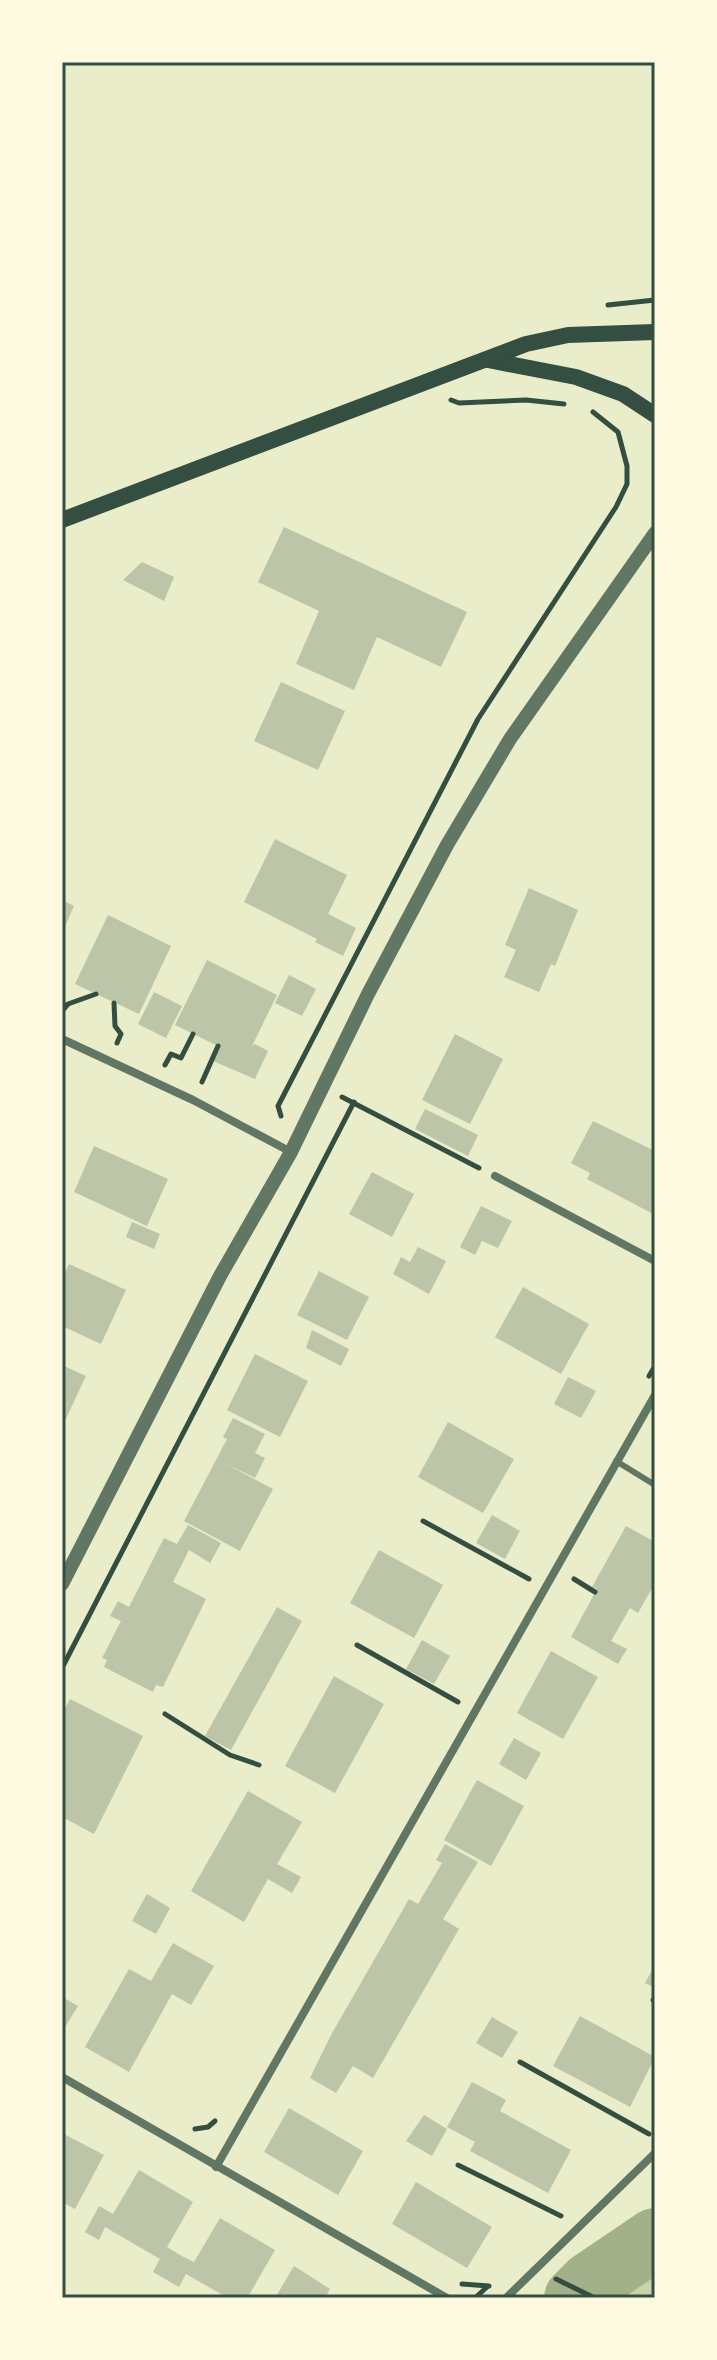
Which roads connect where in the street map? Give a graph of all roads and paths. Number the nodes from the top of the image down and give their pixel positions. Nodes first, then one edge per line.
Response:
1 (655, 332) edge
2 (487, 359) junction
3 (459, 403) dead end
4 (574, 405) dead end
5 (584, 409) dead end
6 (655, 415) edge
7 (618, 432) dead end
8 (62, 520) edge
9 (655, 533) edge
10 (96, 994) dead end
11 (114, 1003) dead end
12 (62, 1011) edge
13 (193, 1034) dead end
14 (62, 1039) edge
15 (218, 1046) dead end
16 (108, 1060) junction
17 (156, 1083) junction
18 (193, 1100) junction
19 (291, 1152) junction
20 (495, 1176) joint
21 (655, 1261) edge
22 (655, 1366) edge
23 (648, 1378) dead end
24 (655, 1395) edge
25 (616, 1461) junction
26 (655, 1485) edge
27 (423, 1521) dead end
28 (539, 1572) dead end
29 (573, 1579) dead end
30 (62, 1584) edge
31 (595, 1592) dead end
32 (357, 1645) dead end
33 (62, 1668) edge
34 (457, 1713) dead end
35 (165, 1714) dead end
36 (259, 1765) dead end
37 (520, 2062) dead end
38 (62, 2077) edge
39 (221, 2117) dead end
40 (193, 2129) dead end
41 (655, 2136) edge
42 (655, 2153) edge
43 (458, 2165) dead end
44 (216, 2167) junction
45 (582, 2225) junction
46 (569, 2286) dead end
47 (447, 2298) edge
48 (506, 2298) edge
49 (595, 2298) edge

1 - 2 main road
2 - 6 main road
2 - 8 main road
3 - 4 path
5 - 7 path
9 - 19 street
10 - 12 path
11 - 16 path
13 - 17 path
14 - 16 street
15 - 18 path
16 - 17 street
17 - 18 street
18 - 19 street
19 - 30 street
20 - 21 street
20 - 33 path
22 - 23 path
24 - 25 street
25 - 26 lane
25 - 44 street
27 - 28 path
29 - 31 path
32 - 34 path
35 - 36 path
37 - 41 path
38 - 44 street
39 - 40 path
42 - 45 street
43 - 45 path
44 - 47 street
45 - 48 street
46 - 49 path

